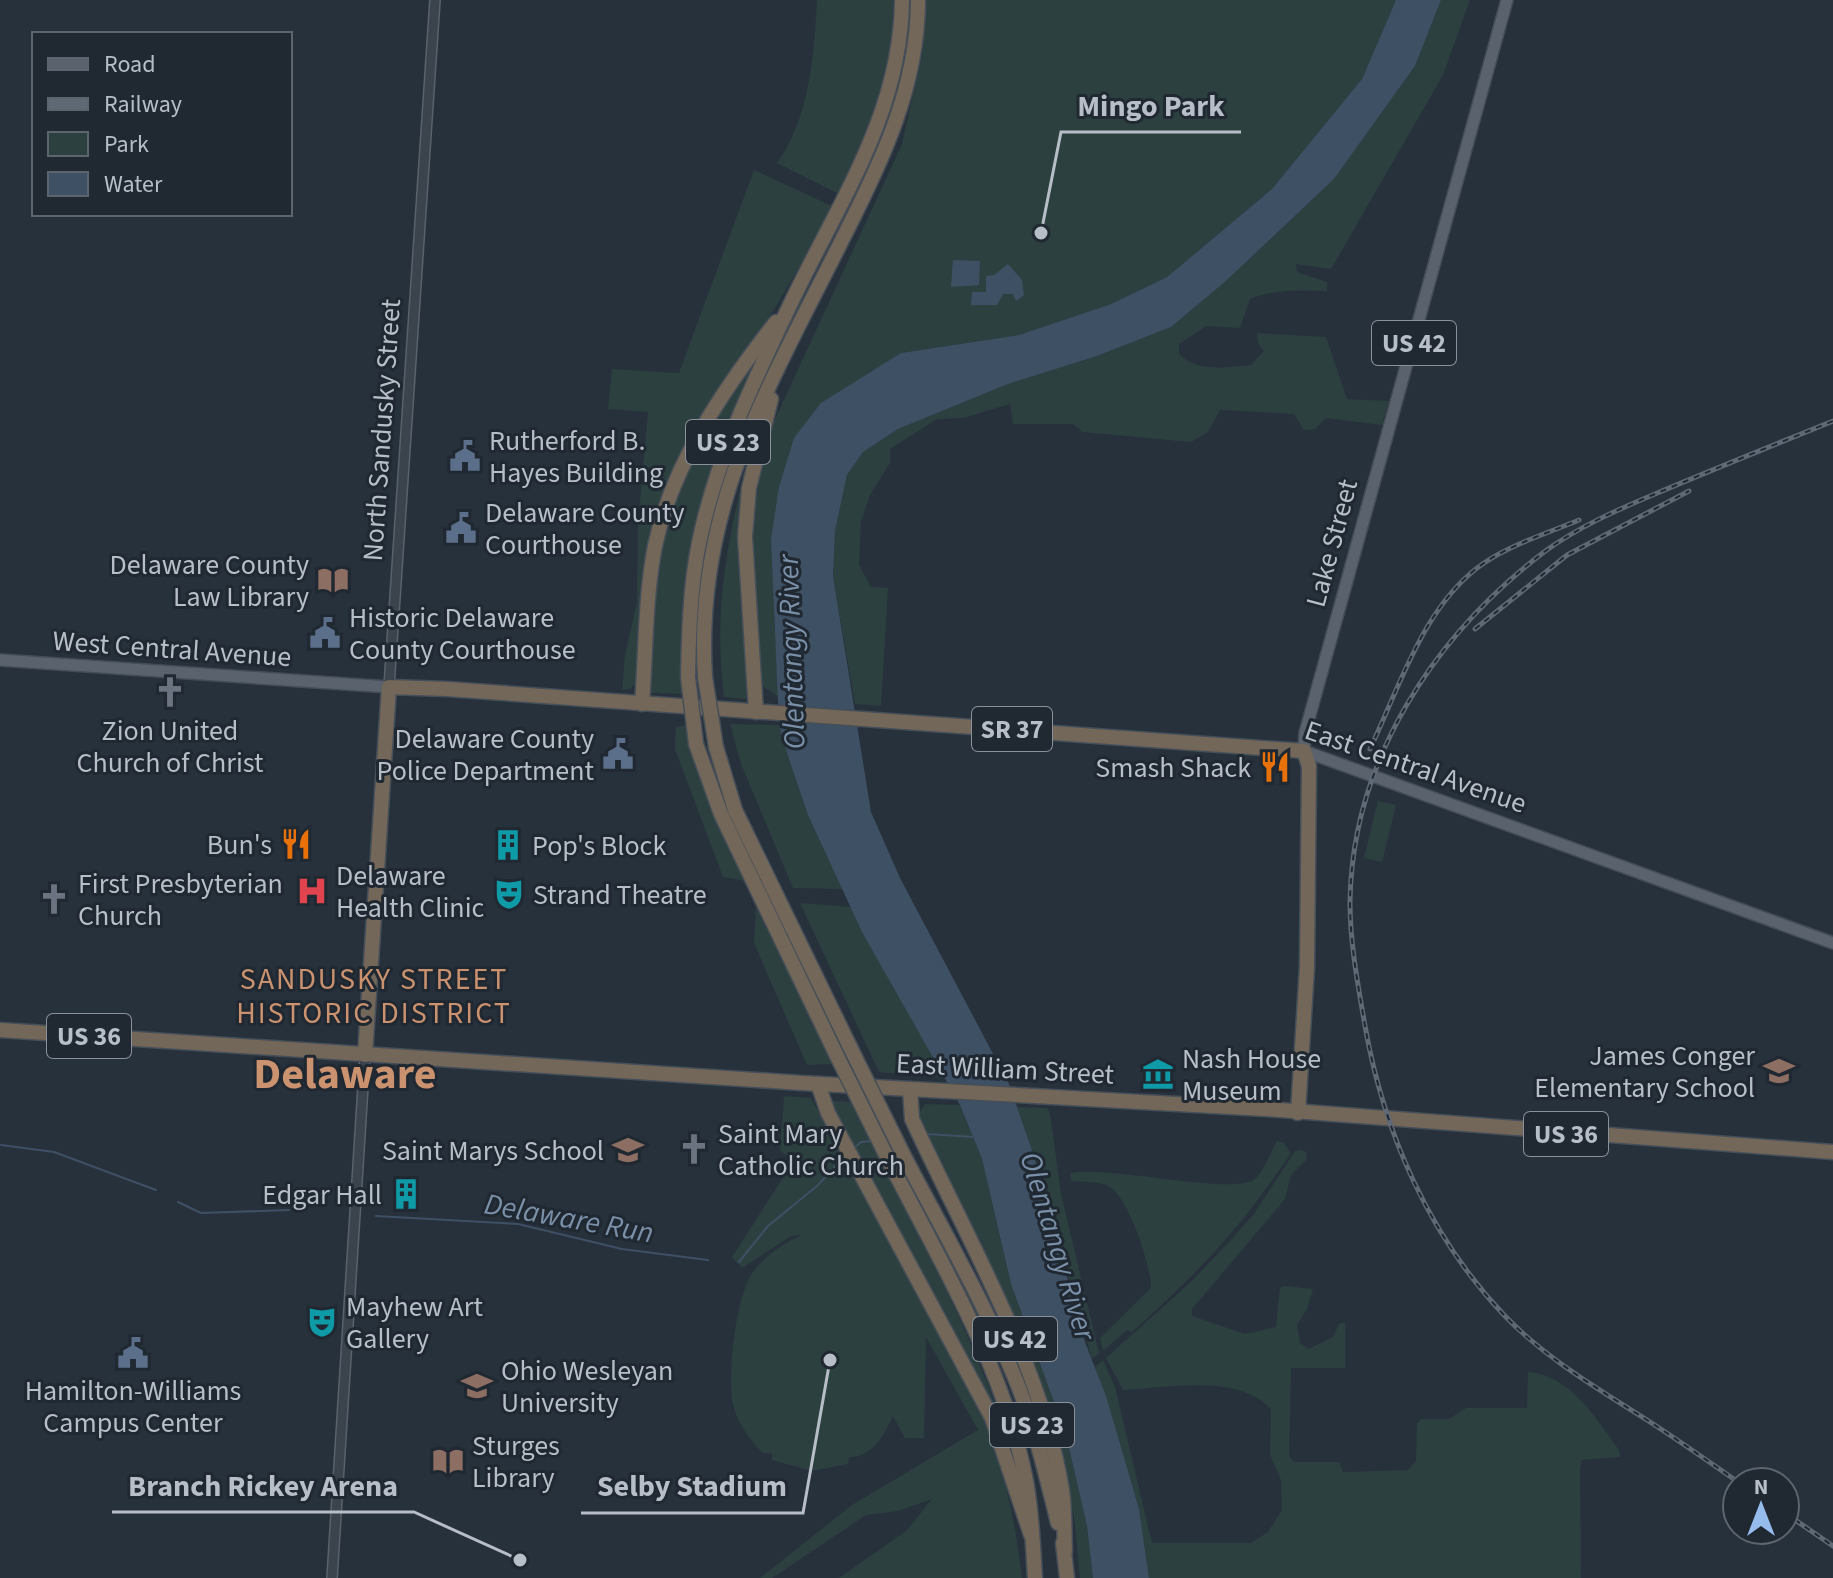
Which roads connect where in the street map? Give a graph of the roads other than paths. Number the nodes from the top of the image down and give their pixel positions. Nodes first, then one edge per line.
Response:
1 (435, 0) edge
2 (902, 0) edge
3 (918, 0) edge
4 (1507, 0) edge
5 (791, 303) junction
6 (786, 354) junction
7 (0, 660) edge
8 (389, 687) junction
9 (642, 704) junction
10 (756, 712) junction
11 (1304, 751) junction
12 (1833, 943) edge
13 (0, 1030) edge
14 (365, 1055) junction
15 (818, 1084) junction
16 (910, 1089) junction
17 (1298, 1113) junction
18 (1833, 1152) edge
19 (1031, 1535) junction
20 (1065, 1551) junction
21 (332, 1578) edge
22 (1035, 1578) edge
23 (1067, 1578) edge

1 - 8 street, North Sandusky Street
2 - 5 highway, US 23
3 - 6 highway, US 23
4 - 11 main road, Lake Street / US 42
5 - 9 highway
5 - 19 highway, US 23, bridge
6 - 10 highway
6 - 20 highway, US 23, bridge
7 - 8 main road, West Central Avenue / SR 37
8 - 9 highway, East Central Avenue / SR 37
8 - 14 highway, North Sandusky Street
9 - 10 highway, East Central Avenue / SR 37
10 - 11 highway, East Central Avenue / SR 37
11 - 12 main road, East Central Avenue / SR 37
11 - 17 highway, Lake Street / US 42
13 - 14 highway, US 36
14 - 15 highway, East William Street / US 36
14 - 21 street
15 - 16 highway, East William Street / US 36
15 - 19 highway, US 42
16 - 17 highway, East William Street / US 36
16 - 20 highway, US 42
17 - 18 highway, East William Street / US 36
19 - 22 highway, US 23
20 - 23 highway, US 23

